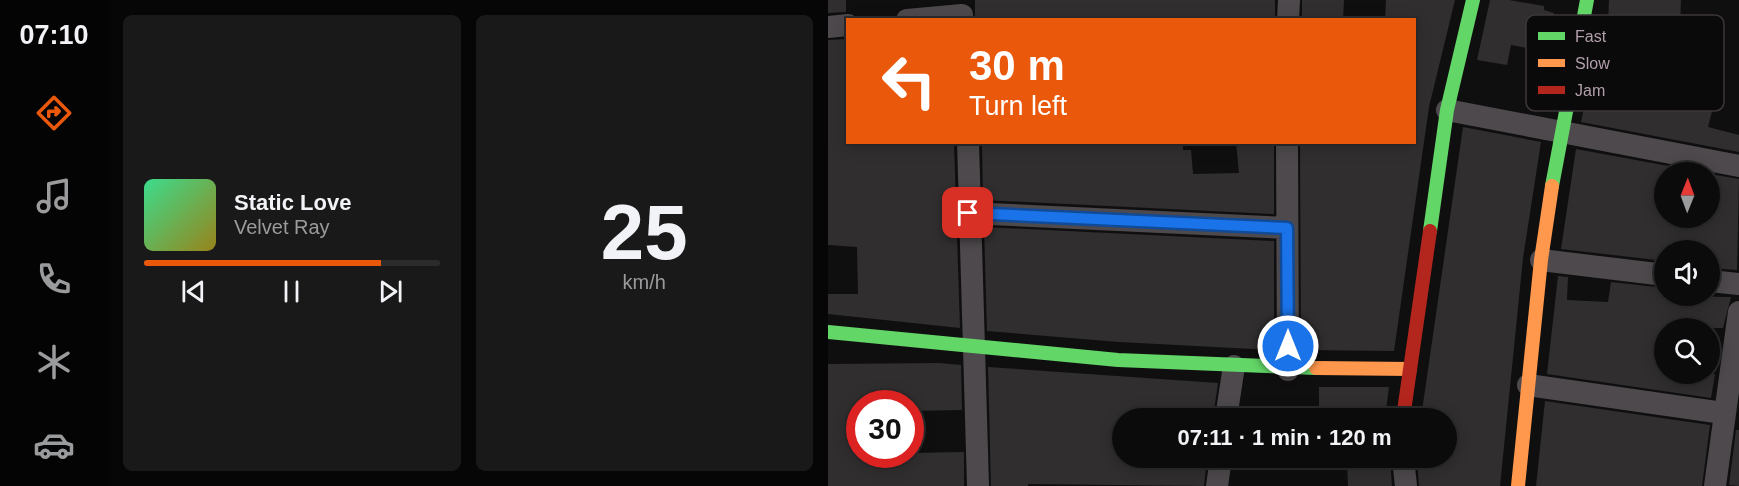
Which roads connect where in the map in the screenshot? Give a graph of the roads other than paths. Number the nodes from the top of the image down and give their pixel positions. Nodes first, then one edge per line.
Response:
1 (1289, 0) edge
2 (1473, 0) edge
3 (1587, 0) edge
4 (962, 11) edge
5 (1584, 15) edge
6 (919, 18) edge
7 (1288, 18) edge
8 (846, 25) edge
9 (828, 27) edge
10 (1447, 110) junction
11 (1565, 111) edge
12 (1561, 131) junction
13 (968, 144) edge
14 (1287, 144) edge
15 (1739, 166) edge
16 (968, 213) junction
17 (1287, 228) junction
18 (1541, 260) junction
19 (1654, 274) edge
20 (1720, 282) edge
21 (1739, 284) edge
22 (1739, 312) edge
23 (828, 332) edge
24 (975, 350) junction
25 (1234, 366) junction
26 (1410, 369) junction
27 (1288, 370) junction
28 (1528, 385) junction
29 (1228, 408) edge
30 (1404, 408) edge
31 (1723, 413) junction
32 (1220, 468) edge
33 (1404, 468) edge
34 (978, 486) edge
35 (1217, 486) edge
36 (1406, 486) edge
37 (1518, 486) edge
38 (1715, 486) edge

1 - 7 street
2 - 10 street
3 - 5 street
4 - 6 street
8 - 9 street
10 - 12 street
10 - 26 street
11 - 12 street
12 - 15 street
12 - 18 street
13 - 16 street
14 - 17 street
16 - 17 street
16 - 24 street
17 - 27 street
18 - 19 street
18 - 28 street
20 - 21 street
22 - 31 street
23 - 24 street
24 - 25 street
24 - 34 street
25 - 27 street
25 - 29 street
26 - 27 street
26 - 30 street
28 - 31 street
28 - 37 street
31 - 38 street
32 - 35 street
33 - 36 street

